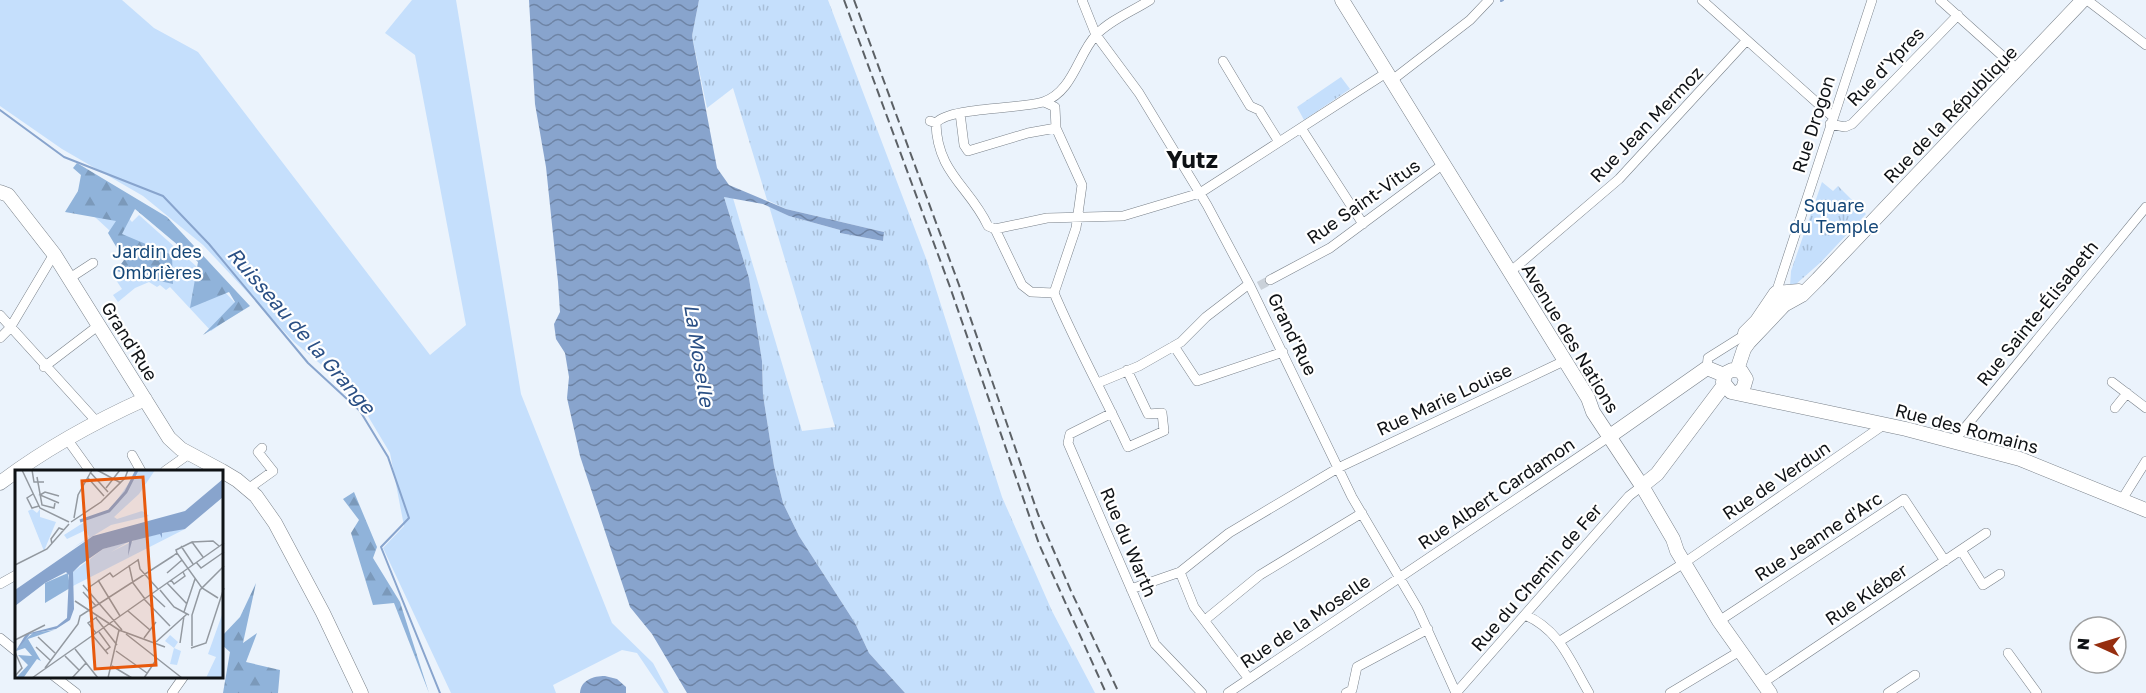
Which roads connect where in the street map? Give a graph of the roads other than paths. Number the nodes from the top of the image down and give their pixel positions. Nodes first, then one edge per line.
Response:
1 (1082, 0) edge
2 (1150, 0) edge
3 (1342, 0) edge
4 (1489, 0) edge
5 (1702, 0) edge
6 (1872, 0) edge
7 (1940, 0) edge
8 (2085, 0) edge
9 (1958, 15) junction
10 (1096, 35) junction
11 (1746, 41) junction
12 (2146, 45) edge
13 (1223, 61) dead end
14 (2017, 69) junction
15 (1388, 77) junction
16 (1044, 102) junction
17 (960, 113) junction
18 (1832, 120) junction
19 (1056, 128) junction
20 (1301, 128) junction
21 (1279, 142) junction
22 (1442, 165) junction
23 (0, 192) edge
24 (1200, 193) junction
25 (2146, 207) edge
26 (1078, 216) junction
27 (1364, 224) junction
28 (992, 228) junction
29 (54, 254) junction
30 (93, 263) dead end
31 (1510, 272) junction
32 (70, 278) junction
33 (1270, 280) tunnel mouth
34 (1253, 286) junction
35 (1054, 293) junction
36 (1781, 298) junction
37 (0, 315) edge
38 (99, 325) junction
39 (10, 328) junction
40 (1743, 336) junction
41 (0, 338) edge
42 (1174, 346) junction
43 (1282, 352) junction
44 (1564, 361) junction
45 (44, 367) junction
46 (1707, 368) junction
47 (1127, 370) junction
48 (1729, 375) junction
49 (2112, 382) dead end
50 (1098, 383) junction
51 (1741, 388) junction
52 (2127, 393) junction
53 (145, 399) junction
54 (2115, 408) dead end
55 (2146, 408) edge
56 (1112, 413) junction
57 (97, 422) junction
58 (1886, 424) junction
59 (1610, 436) junction
60 (67, 439) junction
61 (1954, 441) junction
62 (262, 448) dead end
63 (189, 454) junction
64 (132, 455) dead end
65 (2146, 461) edge
66 (1338, 468) junction
67 (20, 470) edge
68 (89, 470) edge
69 (140, 470) edge
70 (166, 470) edge
71 (220, 470) edge
72 (224, 472) edge
73 (15, 473) edge
74 (0, 483) edge
75 (1642, 486) junction
76 (248, 489) junction
77 (2121, 501) junction
78 (2146, 510) edge
79 (1362, 513) junction
80 (1986, 533) dead end
81 (1961, 550) junction
82 (1945, 561) junction
83 (1684, 563) junction
84 (1180, 572) junction
85 (2000, 574) dead end
86 (15, 576) edge
87 (1401, 578) junction
88 (0, 584) edge
89 (1131, 589) junction
90 (1525, 615) junction
91 (1205, 620) junction
92 (1719, 621) junction
93 (1428, 629) junction
94 (0, 638) edge
95 (1560, 641) junction
96 (15, 650) edge
97 (1740, 651) junction
98 (2008, 653) dead end
99 (1915, 675) dead end
100 (57, 678) edge
101 (183, 678) edge
102 (1249, 680) junction
103 (1767, 688) edge
104 (1351, 692) edge
105 (76, 693) edge
106 (172, 693) edge
107 (361, 693) edge
108 (1202, 693) edge
109 (1228, 693) edge
110 (1456, 693) edge
111 (1589, 693) edge
112 (1670, 693) edge
113 (1888, 693) edge
114 (2037, 693) edge

1 - 10 street, Grand'Rue
2 - 10 street
3 - 15 street, Avenue des Nations
4 - 15 street
5 - 11 street
6 - 18 street, Rue Drogon
7 - 9 street
8 - 12 street
8 - 14 street, Rue de la République
9 - 14 street
9 - 18 street, Rue d'Ypres
10 - 16 street
10 - 24 street, Grand'Rue
11 - 18 street
11 - 31 street, Rue Jean Mermoz
13 - 21 street
14 - 36 street, Rue de la République
15 - 20 street
15 - 22 street, Avenue des Nations
16 - 17 street
16 - 19 street
17 - 19 street
17 - 28 street
18 - 36 street, Rue Drogon
19 - 26 street
20 - 21 street
20 - 27 street
21 - 24 street
22 - 27 street, Rue Saint-Vitus
22 - 31 street, Avenue des Nations
23 - 29 street, Grand'Rue
24 - 26 street
24 - 34 street, Grand'Rue
25 - 61 street, Rue Sainte-Élisabeth
26 - 28 street
26 - 35 street
27 - 33 street, Rue Saint-Vitus
28 - 35 street
29 - 32 street, Grand'Rue
29 - 39 street
30 - 32 street
31 - 44 street, Avenue des Nations
32 - 38 street, Grand'Rue
34 - 42 street
34 - 43 street, Grand'Rue
35 - 50 street
36 - 40 street, Rue de la République
36 - 48 street, Rue de la République
37 - 39 street
38 - 45 street
38 - 53 street, Grand'Rue
39 - 41 street
39 - 45 street
40 - 46 street, Rue de la République
40 - 48 street, Rue de la République
42 - 43 street
42 - 47 street
43 - 66 street, Grand'Rue
44 - 59 street, Avenue des Nations
44 - 66 street, Rue Marie Louise
45 - 57 street
46 - 48 street
46 - 59 street, Rue de la République
47 - 50 street
47 - 56 street
48 - 51 street, Rue des Romains
48 - 51 street
48 - 75 street
49 - 52 street
50 - 56 street
51 - 58 street, Rue des Romains
52 - 54 street
52 - 55 street
53 - 57 street
53 - 63 street, Grand'Rue
56 - 89 street, Rue du Warth
57 - 60 street
58 - 61 street, Rue des Romains
58 - 83 street, Rue de Verdun
59 - 75 street, Avenue des Nations
59 - 87 street, Rue Albert Cardamon
60 - 67 street
60 - 68 street
61 - 77 street, Rue des Romains
62 - 76 street
63 - 70 street
63 - 71 street, Grand'Rue
64 - 69 street
65 - 77 street
66 - 79 street, Grand'Rue
66 - 84 street, Rue Marie Louise
72 - 76 street, Grand'Rue
73 - 74 street
75 - 83 street, Avenue des Nations
75 - 90 street, Rue du Chemin de Fer
76 - 107 street, Grand'Rue
77 - 78 street, Rue des Romains
79 - 87 street, Grand'Rue
79 - 91 street
80 - 81 street, Rue Kléber
81 - 82 street, Rue Kléber
81 - 85 street
82 - 92 street, Rue Jeanne d'Arc
82 - 103 street, Rue Kléber
83 - 92 street, Avenue des Nations
83 - 95 street, Rue de Verdun
84 - 89 street, Rue Marie Louise
84 - 91 street
86 - 88 street
87 - 93 street, Grand'Rue
87 - 102 street, Rue de la Moselle
89 - 108 street, Rue du Warth
90 - 95 street
90 - 110 street, Rue du Chemin de Fer
91 - 102 street
92 - 97 street, Avenue des Nations
93 - 104 street
93 - 110 street, Grand'Rue
94 - 96 street
95 - 111 street
97 - 103 street, Avenue des Nations
97 - 112 street
98 - 114 street
99 - 113 street
100 - 105 street
101 - 106 street
102 - 109 street, Rue de la Moselle

